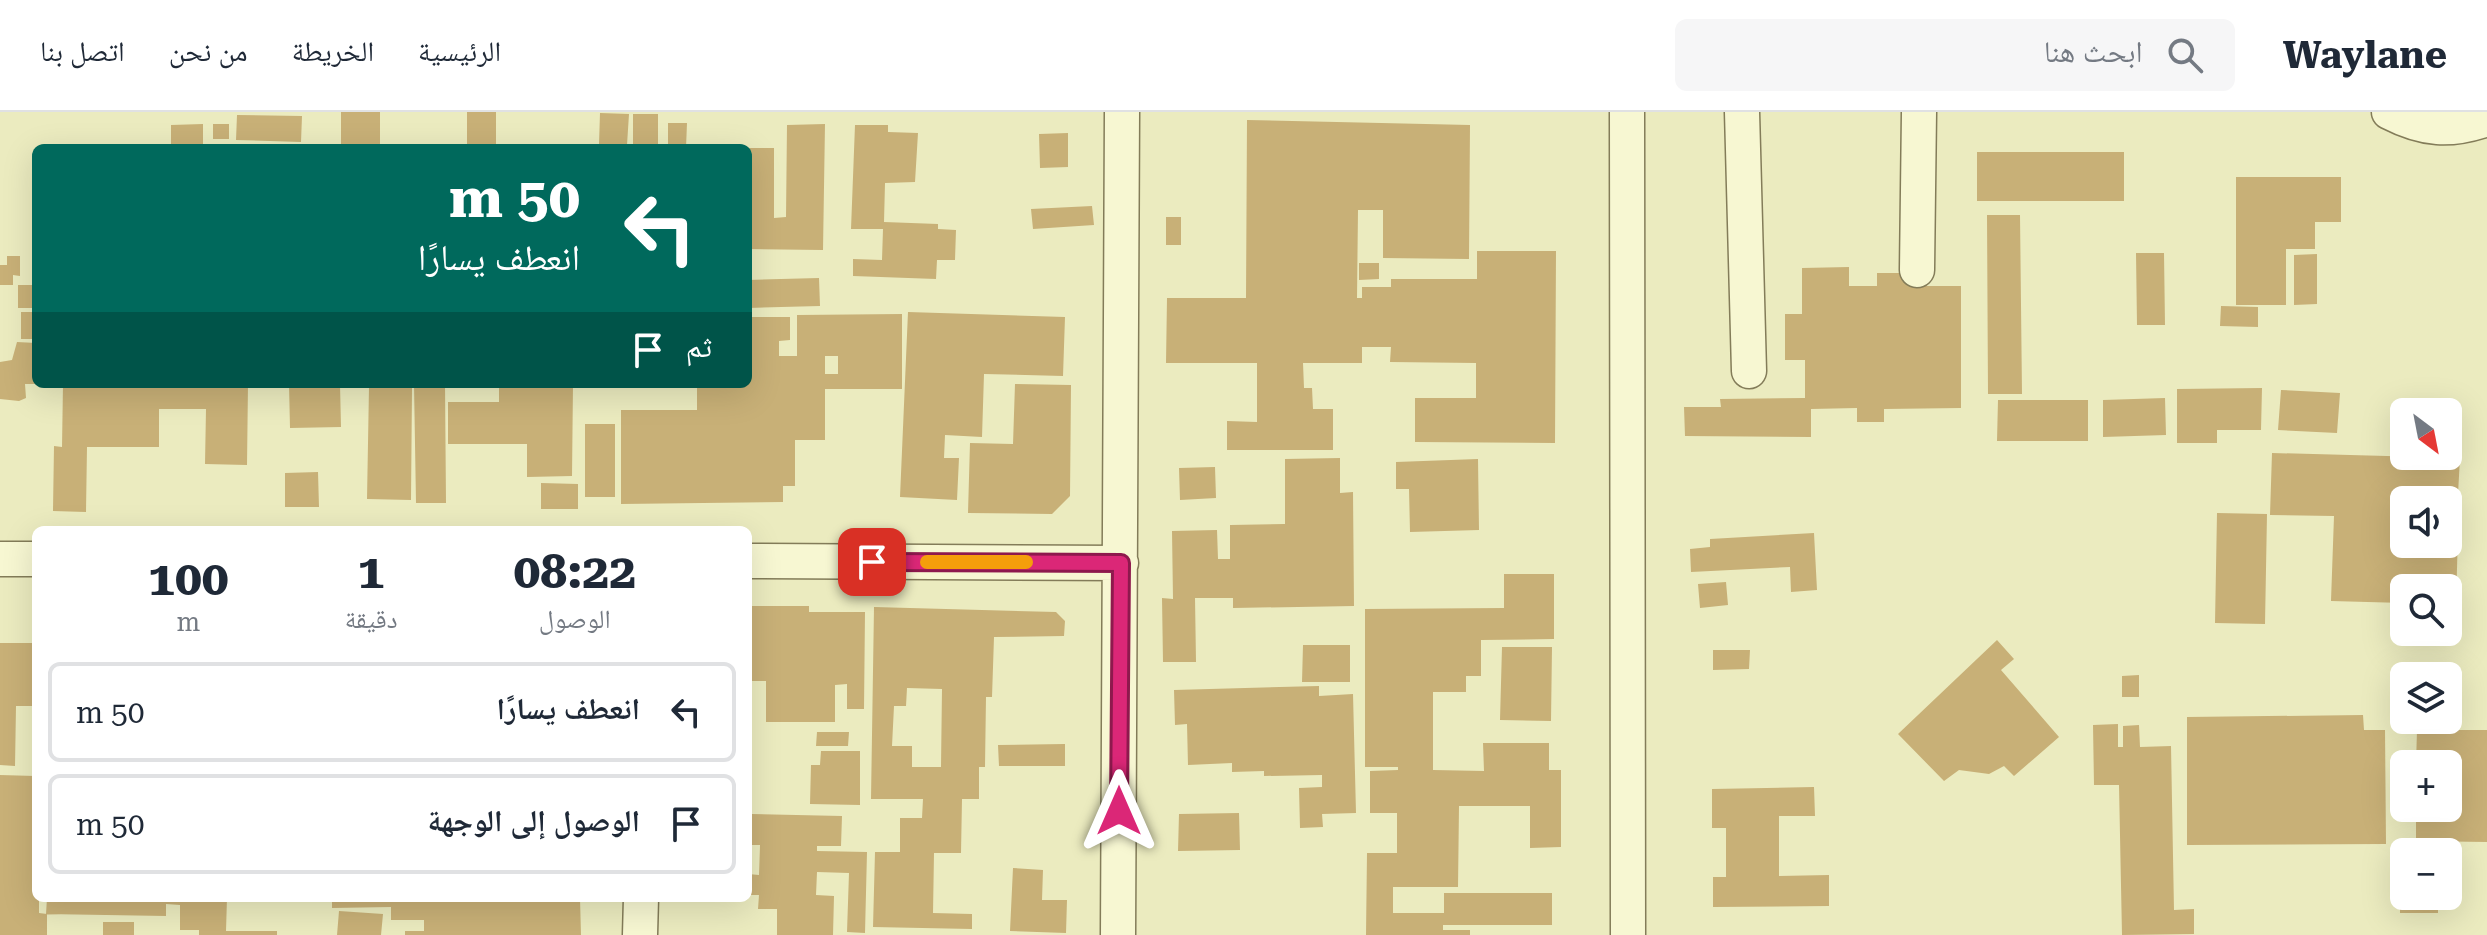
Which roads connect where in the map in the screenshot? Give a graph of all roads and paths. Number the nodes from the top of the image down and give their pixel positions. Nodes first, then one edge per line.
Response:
1 (1122, 112) edge
2 (1627, 112) edge
3 (1742, 112) edge
4 (1919, 112) edge
5 (2389, 112) edge
6 (2487, 119) edge
7 (1917, 270) dead end
8 (1749, 371) dead end
9 (0, 559) edge
10 (32, 559) edge
11 (752, 561) edge
12 (1121, 563) junction
13 (641, 902) edge
14 (640, 935) edge
15 (1118, 935) edge
16 (1628, 935) edge

1 - 12 street
2 - 16 street
3 - 8 street
4 - 7 street
5 - 6 street
9 - 10 street
11 - 12 street
12 - 15 street
13 - 14 street

